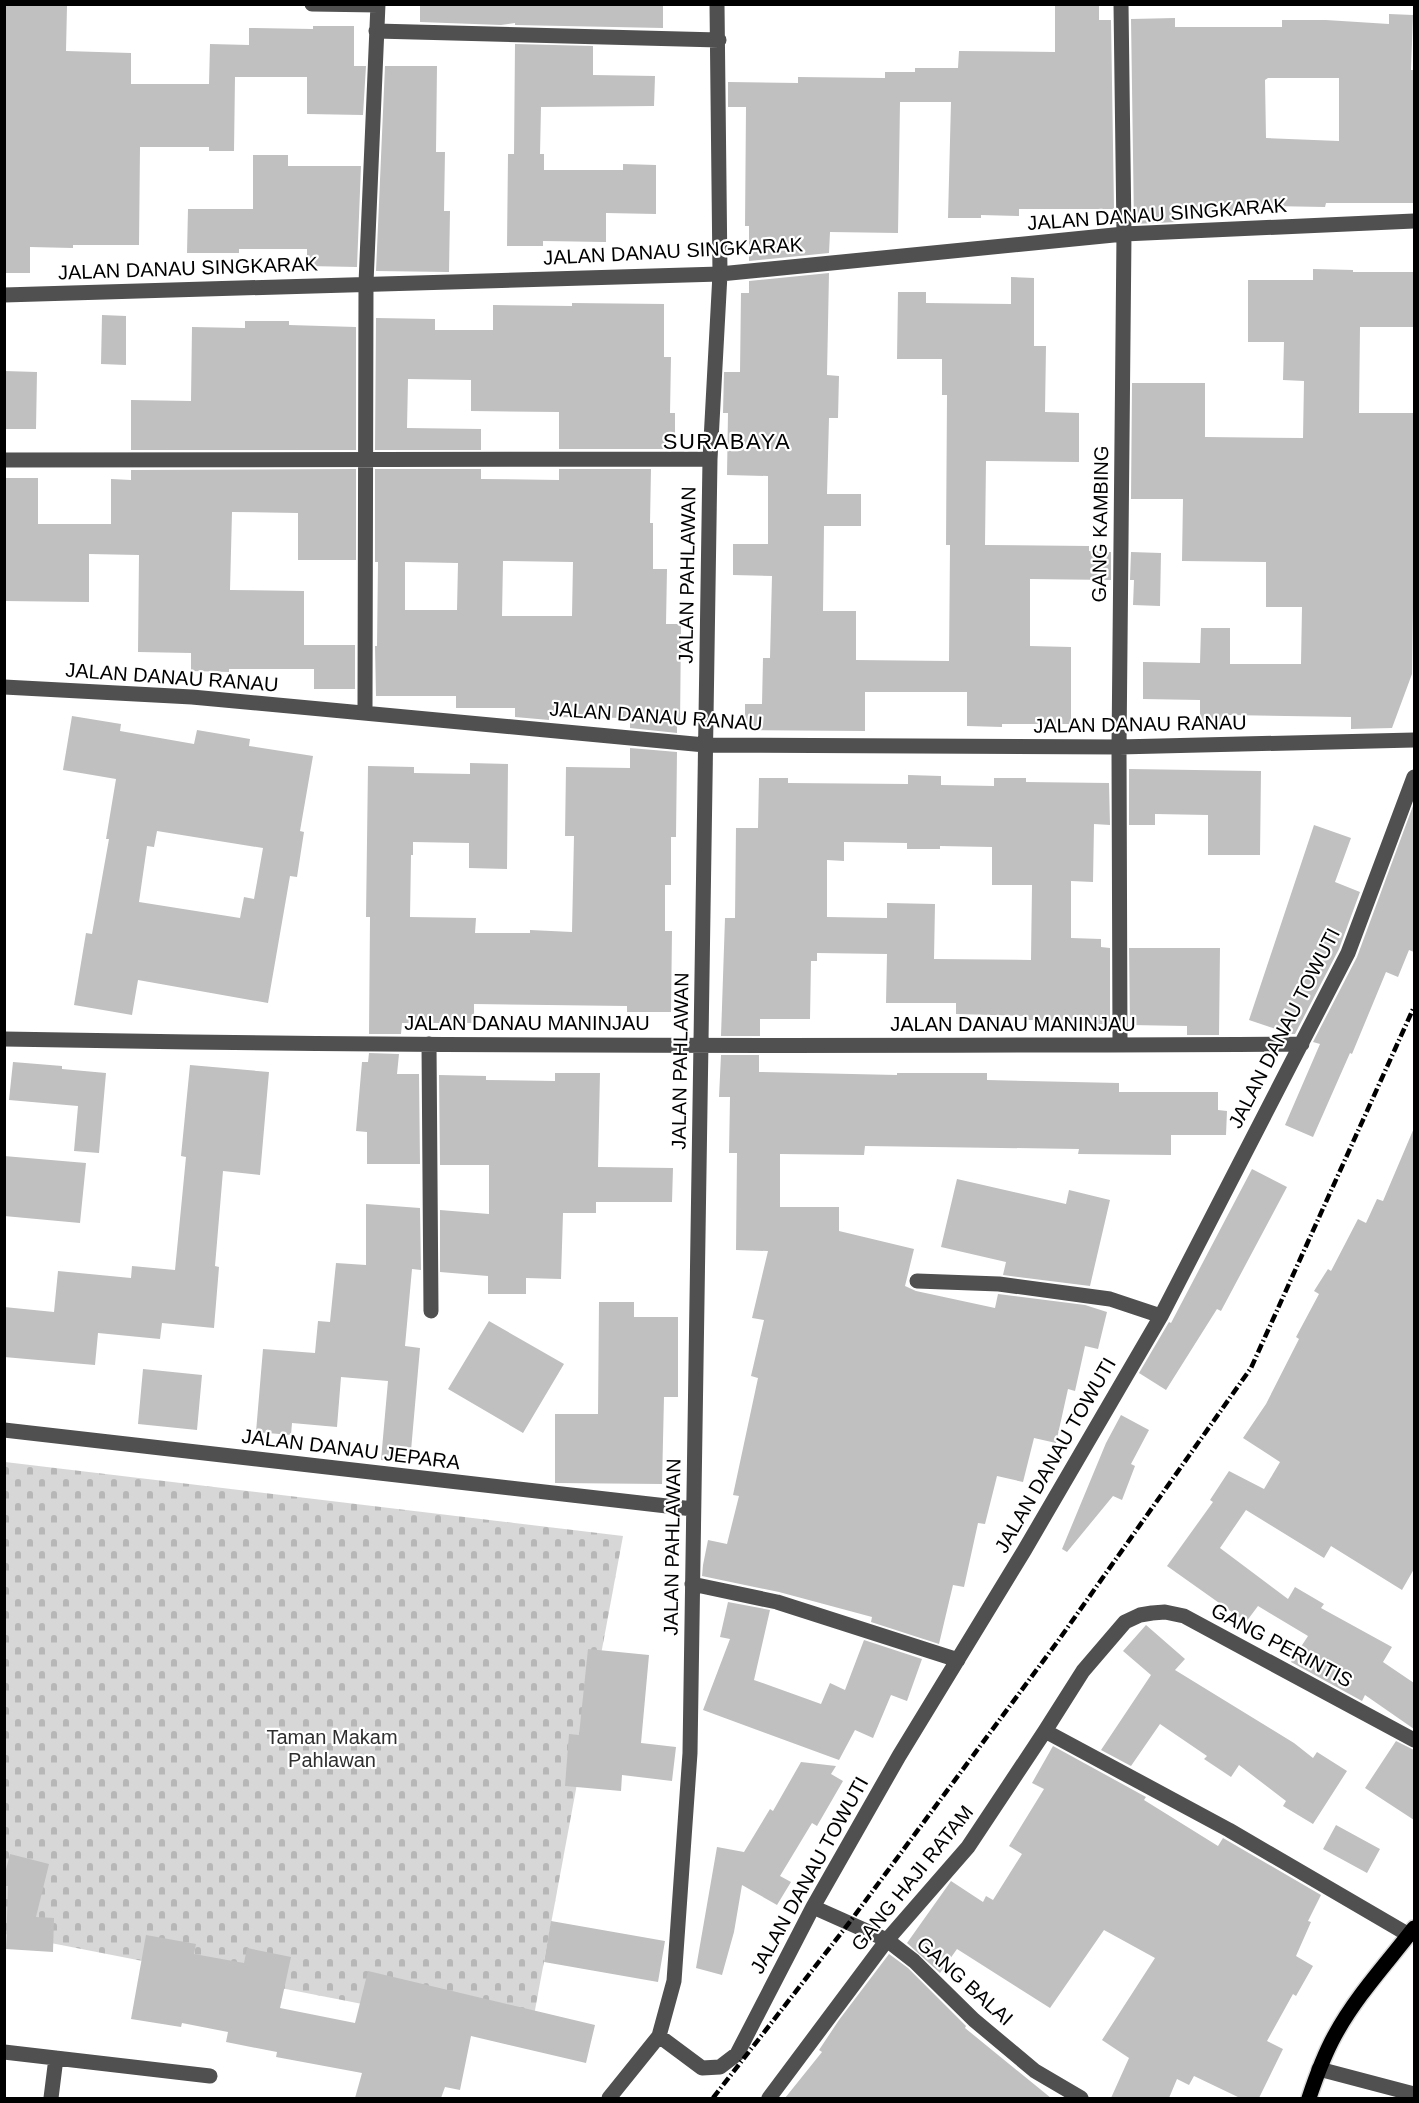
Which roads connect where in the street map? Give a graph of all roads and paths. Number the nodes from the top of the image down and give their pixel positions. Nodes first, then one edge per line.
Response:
1 (312, 4) edge
2 (717, 4) edge
3 (1121, 4) edge
4 (378, 5) edge
5 (376, 31) junction
6 (718, 40) junction
7 (1414, 221) edge
8 (1124, 234) junction
9 (720, 274) junction
10 (366, 283) junction
11 (4, 295) edge
12 (710, 459) junction
13 (4, 460) edge
14 (365, 460) junction
15 (4, 687) edge
16 (365, 712) junction
17 (1414, 740) edge
18 (705, 745) junction
19 (1119, 747) junction
20 (1414, 777) edge
21 (4, 1039) edge
22 (429, 1044) junction
23 (1302, 1044) junction
24 (701, 1045) junction
25 (1120, 1045) junction
26 (917, 1281) dead end
27 (431, 1311) dead end
28 (1161, 1316) junction
29 (4, 1430) edge
30 (693, 1509) junction
31 (692, 1584) junction
32 (1125, 1622) joint
33 (958, 1660) junction
34 (1046, 1731) junction
35 (1414, 1740) edge
36 (813, 1907) junction
37 (1412, 1931) edge
38 (887, 1940) junction
39 (659, 2036) junction
40 (4, 2052) edge
41 (56, 2058) junction
42 (1319, 2069) junction
43 (210, 2076) dead end
44 (1414, 2094) edge
45 (51, 2098) edge
46 (609, 2098) edge
47 (769, 2098) edge
48 (1081, 2098) edge
49 (1309, 2098) edge

1 - 4 street
2 - 6 street, JALAN PAHLAWAN
3 - 8 street, GANG KAMBING
4 - 5 street
5 - 6 street
5 - 10 street
6 - 9 street, JALAN PAHLAWAN
7 - 8 street, JALAN DANAU SINGKARAK
8 - 9 street, JALAN DANAU SINGKARAK
8 - 19 street, GANG KAMBING
9 - 10 street, JALAN DANAU SINGKARAK
9 - 12 street, JALAN PAHLAWAN
10 - 11 street, JALAN DANAU SINGKARAK
10 - 14 street
12 - 14 street
12 - 18 street, JALAN PAHLAWAN
13 - 14 street
14 - 16 street
15 - 16 street, JALAN DANAU RANAU
16 - 18 street, JALAN DANAU RANAU
17 - 19 street, JALAN DANAU RANAU
18 - 19 street, JALAN DANAU RANAU
18 - 24 street, JALAN PAHLAWAN
19 - 25 street, GANG KAMBING
20 - 23 street, JALAN DANAU TOWUTI
21 - 22 street, JALAN DANAU MANINJAU
22 - 24 street, JALAN DANAU MANINJAU
22 - 27 street
23 - 25 street, JALAN DANAU MANINJAU
23 - 28 street, JALAN DANAU TOWUTI
24 - 25 street, JALAN DANAU MANINJAU
24 - 30 street, JALAN PAHLAWAN
26 - 28 street
28 - 33 street, JALAN DANAU TOWUTI
29 - 30 street, JALAN DANAU JEPARA
30 - 31 street, JALAN PAHLAWAN
31 - 33 street
31 - 39 street, JALAN PAHLAWAN
32 - 34 street, GANG HAJI RATAM
32 - 35 street, GANG PERINTIS
33 - 36 street, JALAN DANAU TOWUTI
34 - 37 street
34 - 38 street, GANG HAJI RATAM
36 - 38 street, GANG BALAI
36 - 39 street, JALAN DANAU TOWUTI
37 - 42 main road
38 - 47 street, GANG HAJI RATAM
38 - 48 street, GANG BALAI
39 - 46 street, JALAN PAHLAWAN
40 - 41 street
41 - 43 street
41 - 45 street
42 - 44 street
42 - 49 main road

